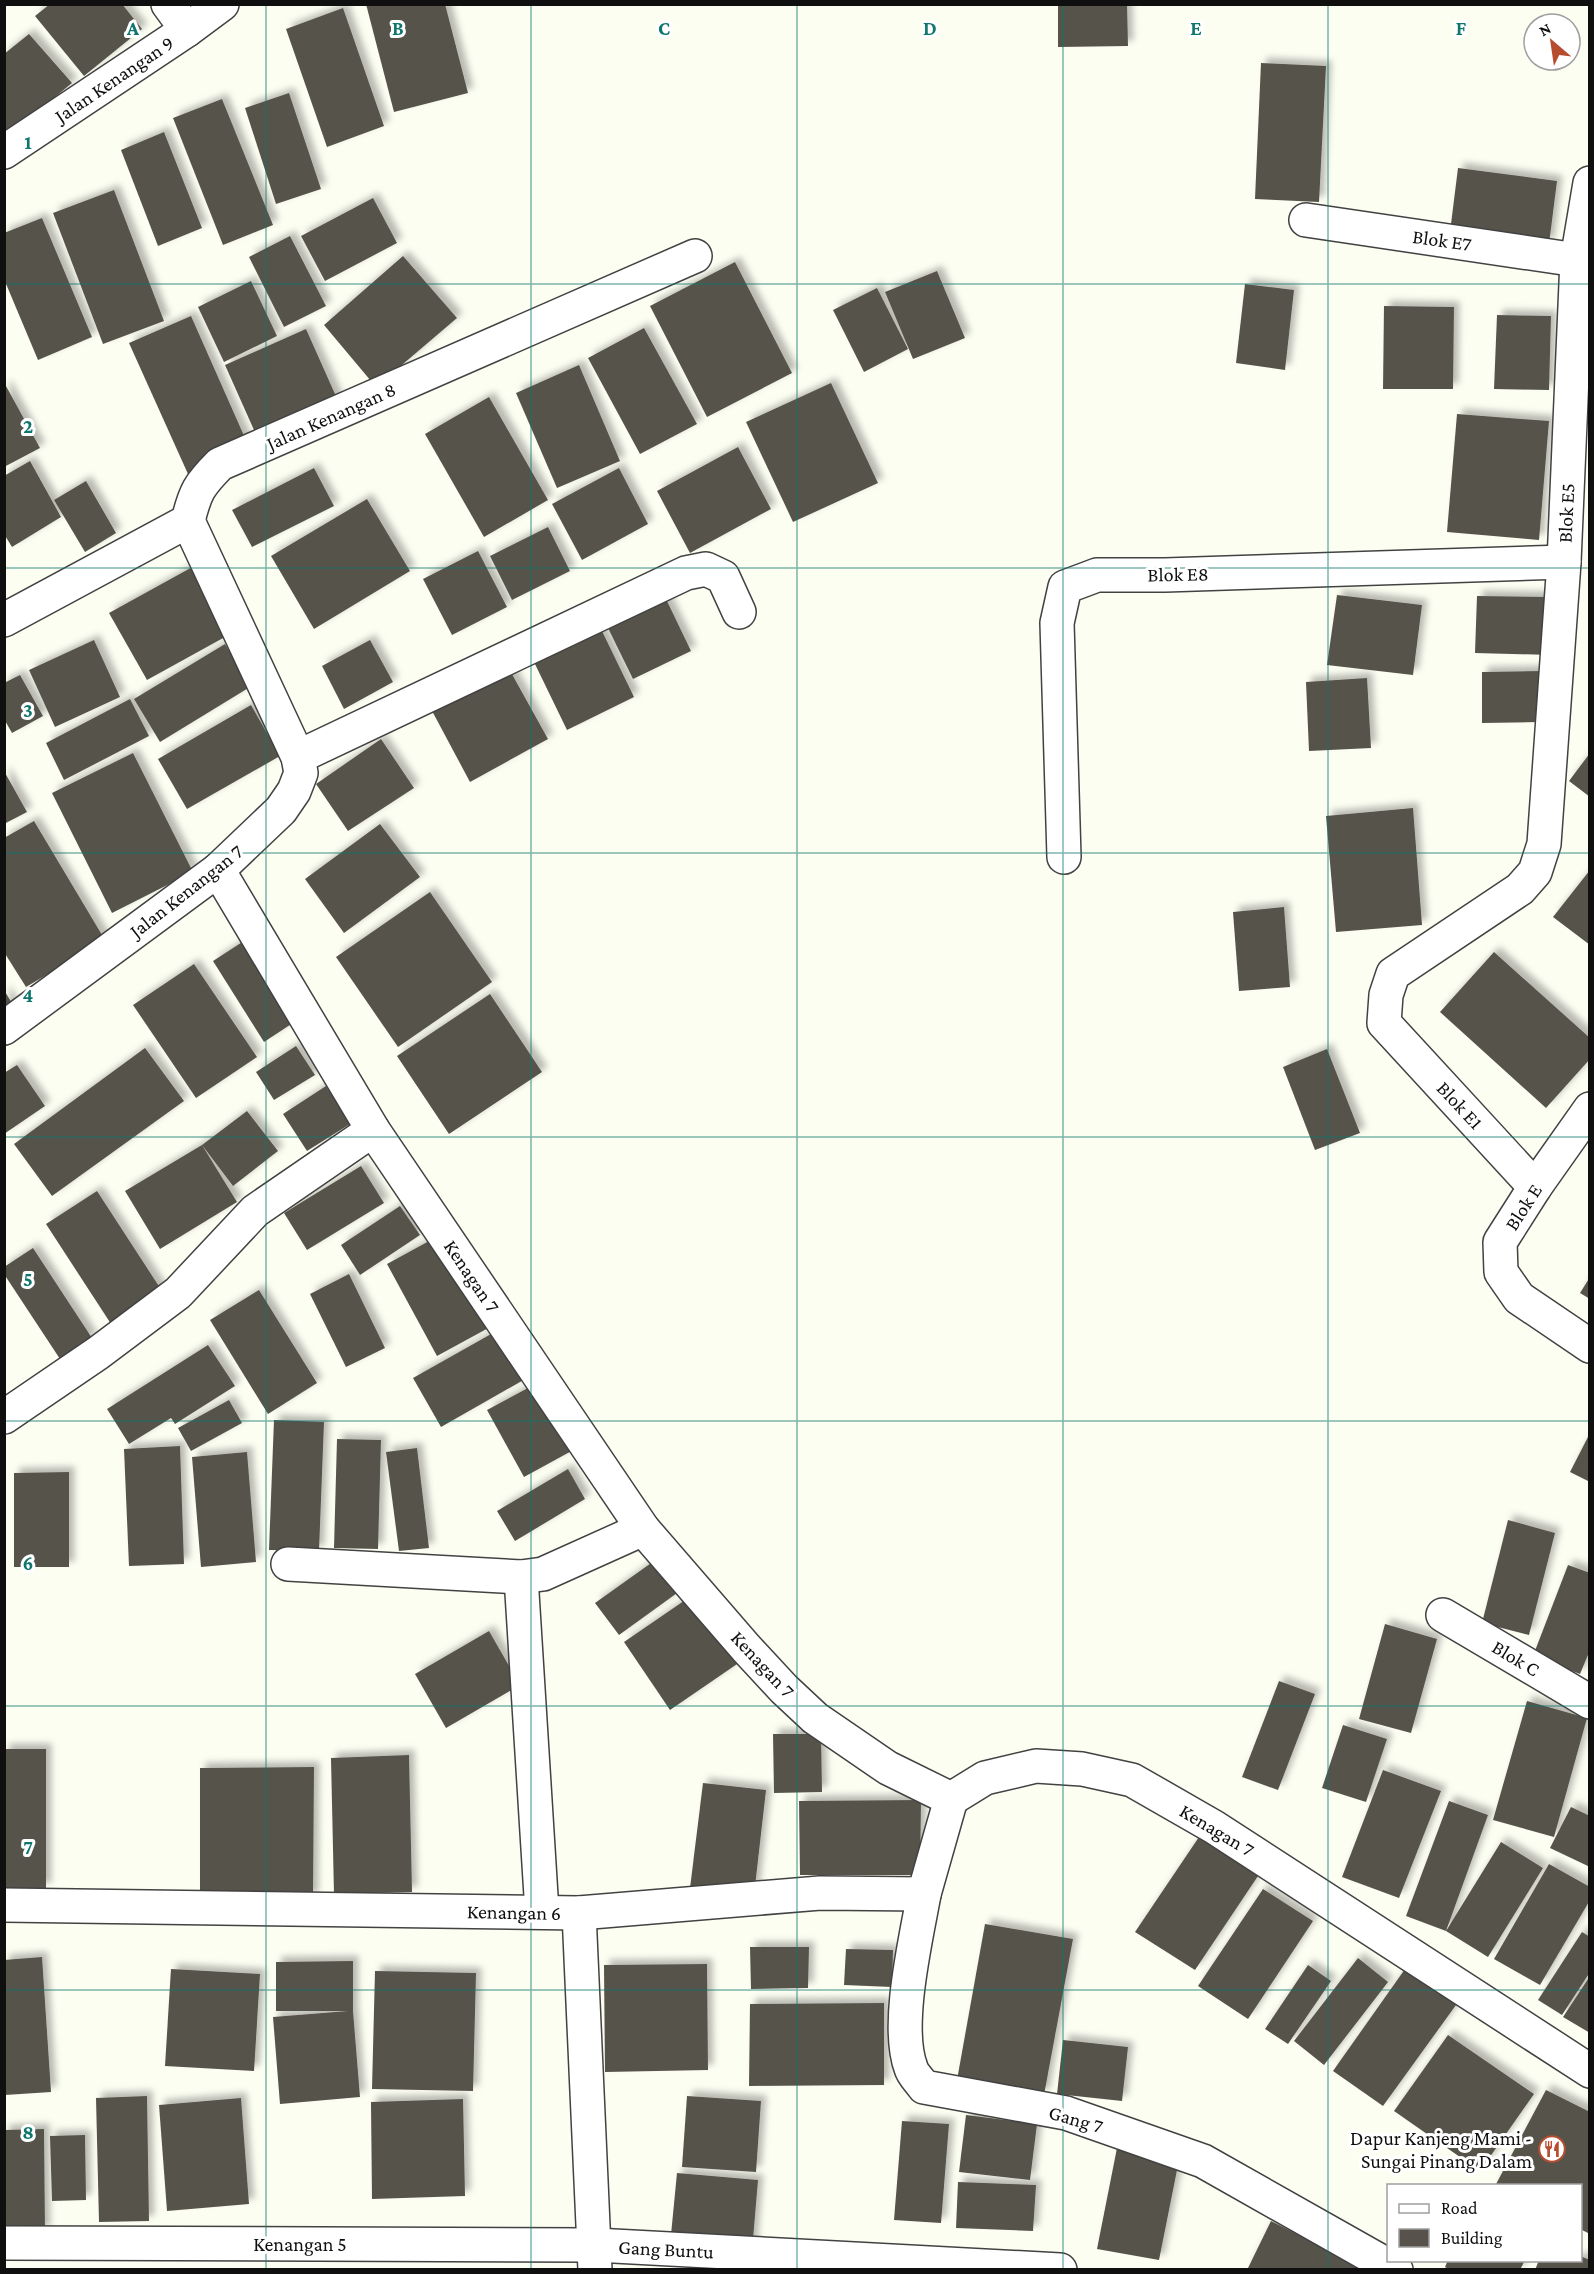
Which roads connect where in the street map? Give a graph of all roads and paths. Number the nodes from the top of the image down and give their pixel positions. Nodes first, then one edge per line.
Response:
1 (168, 4) edge
2 (222, 4) edge
3 (187, 30) junction
4 (4, 152) edge
5 (1590, 183) edge
6 (1306, 220) dead end
7 (695, 256) dead end
8 (1577, 260) junction
9 (188, 521) junction
10 (1564, 562) junction
11 (739, 612) dead end
12 (4, 621) edge
13 (298, 757) junction
14 (1064, 857) dead end
15 (218, 870) junction
16 (1384, 1023) joint
17 (4, 1028) edge
18 (1590, 1109) edge
19 (373, 1130) junction
20 (1535, 1187) junction
21 (1590, 1346) edge
22 (4, 1417) edge
23 (643, 1529) junction
24 (288, 1564) dead end
25 (521, 1577) junction
26 (1443, 1615) dead end
27 (1590, 1702) edge
28 (951, 1798) junction
29 (924, 1894) junction
30 (4, 1905) edge
31 (542, 1912) junction
32 (579, 1913) junction
33 (1590, 2071) edge
34 (4, 2243) edge
35 (595, 2258) edge
36 (1060, 2270) edge
37 (1396, 2270) edge

1 - 3 street
2 - 3 street, Jalan Kenangan 9
3 - 4 street, Jalan Kenangan 9
5 - 8 street, Blok E5
6 - 8 street, Blok E7
7 - 9 street, Jalan Kenangan 8
8 - 10 street, Blok E5
9 - 12 street
9 - 13 street, Jalan Kenangan 7
10 - 14 street, Blok E8
10 - 16 street, Blok E5
11 - 13 street
13 - 15 street, Jalan Kenangan 7
15 - 17 street, Jalan Kenangan 7
15 - 19 street, Kenagan 7
16 - 20 street, Blok E1
18 - 20 street, Blok E
19 - 22 street
19 - 23 street, Kenagan 7
20 - 21 street, Blok E
23 - 25 street
23 - 28 street, Kenagan 7
24 - 25 street
25 - 31 street
26 - 27 street, Blok C
28 - 29 street
28 - 33 street, Kenagan 7
29 - 32 street, Kenangan 6
29 - 37 street, Gang 7
30 - 31 street, Kenangan 6
31 - 32 street, Kenangan 6
32 - 35 street
34 - 35 street, Kenangan 5
35 - 36 street, Gang Buntu

